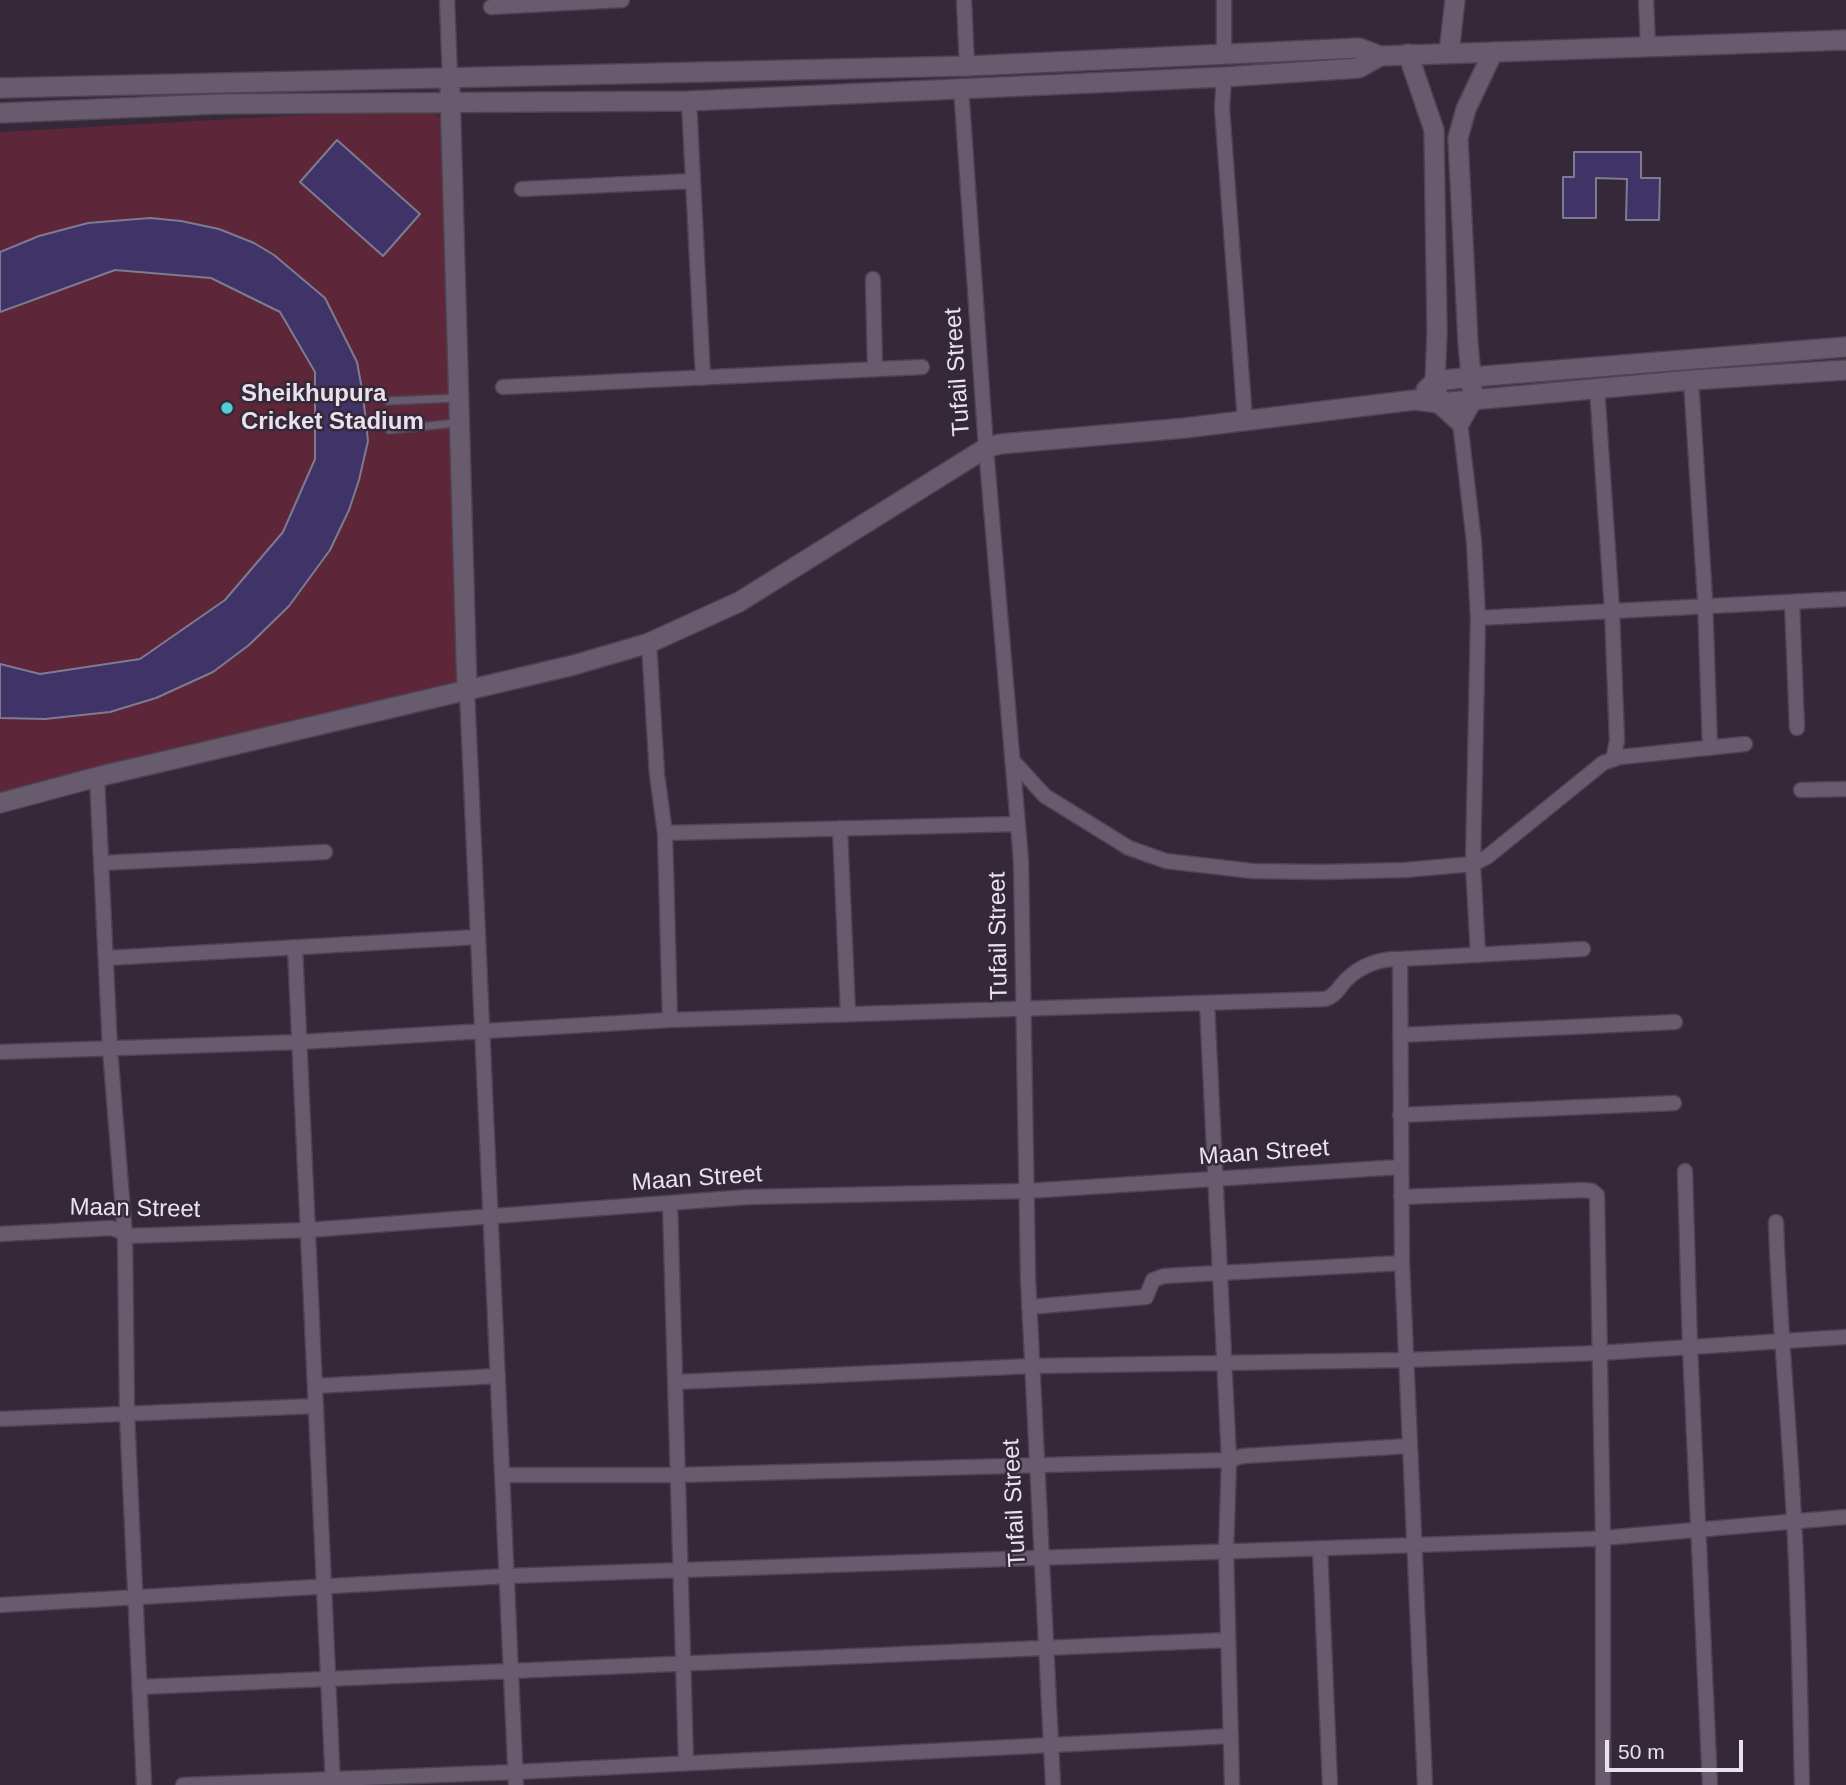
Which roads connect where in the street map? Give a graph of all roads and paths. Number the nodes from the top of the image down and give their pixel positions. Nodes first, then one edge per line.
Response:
1 (447, 0) edge
2 (619, 0) edge
3 (964, 0) edge
4 (1224, 0) edge
5 (1455, 0) edge
6 (1646, 0) edge
7 (535, 2) edge
8 (491, 7) dead end
9 (1846, 40) edge
10 (1648, 47) junction
11 (1493, 52) junction
12 (1449, 53) junction
13 (1408, 54) junction
14 (1224, 55) junction
15 (1380, 56) junction
16 (967, 66) junction
17 (450, 78) junction
18 (1224, 78) junction
19 (0, 88) edge
20 (961, 88) junction
21 (451, 101) junction
22 (689, 101) junction
23 (0, 113) edge
24 (693, 181) junction
25 (522, 188) dead end
26 (873, 279) dead end
27 (1846, 347) edge
28 (922, 367) dead end
29 (875, 369) junction
30 (1846, 370) edge
31 (1472, 377) junction
32 (703, 378) junction
33 (1691, 380) junction
34 (1436, 381) junction
35 (503, 387) dead end
36 (1597, 388) junction
37 (460, 398) junction
38 (1473, 399) junction
39 (1415, 400) junction
40 (388, 401) dead end
41 (1439, 403) junction
42 (1245, 421) junction
43 (460, 422) junction
44 (1460, 422) junction
45 (389, 430) dead end
46 (986, 448) junction
47 (1846, 599) edge
48 (1793, 602) junction
49 (1705, 607) junction
50 (1612, 610) junction
51 (1478, 618) junction
52 (649, 643) junction
53 (467, 691) junction
54 (1797, 728) dead end
55 (1745, 744) dead end
56 (1710, 748) junction
57 (1613, 759) junction
58 (1012, 760) junction
59 (97, 777) junction
60 (1846, 789) edge
61 (1801, 790) dead end
62 (0, 803) edge
63 (1017, 824) junction
64 (840, 828) junction
65 (665, 833) junction
66 (325, 852) dead end
67 (102, 863) junction
68 (1473, 864) junction
69 (478, 937) junction
70 (295, 947) junction
71 (1583, 949) dead end
72 (1478, 955) junction
73 (106, 958) junction
74 (1400, 959) junction
75 (1207, 1003) junction
76 (1023, 1009) junction
77 (848, 1014) junction
78 (670, 1020) junction
79 (1675, 1022) dead end
80 (482, 1030) junction
81 (1400, 1035) junction
82 (300, 1042) junction
83 (110, 1049) junction
84 (0, 1052) edge
85 (1674, 1102) dead end
86 (1400, 1115) junction
87 (1401, 1167) junction
88 (1685, 1171) dead end
89 (1214, 1179) junction
90 (1026, 1191) junction
91 (1401, 1197) junction
92 (670, 1203) junction
93 (490, 1218) junction
94 (1776, 1222) dead end
95 (308, 1230) junction
96 (0, 1234) edge
97 (125, 1236) junction
98 (1402, 1263) junction
99 (1219, 1272) junction
100 (1029, 1307) junction
101 (1846, 1337) edge
102 (1784, 1341) junction
103 (1690, 1347) junction
104 (1598, 1353) junction
105 (1405, 1360) junction
106 (1223, 1363) junction
107 (1032, 1366) junction
108 (498, 1376) junction
109 (676, 1382) junction
110 (315, 1386) junction
111 (316, 1406) junction
112 (127, 1414) junction
113 (0, 1419) edge
114 (1409, 1446) junction
115 (1229, 1460) junction
116 (1036, 1465) junction
117 (502, 1475) junction
118 (678, 1475) junction
119 (1846, 1517) edge
120 (1794, 1521) junction
121 (1699, 1530) junction
122 (1603, 1538) junction
123 (1413, 1545) junction
124 (1320, 1548) junction
125 (1226, 1551) junction
126 (1041, 1558) junction
127 (681, 1570) junction
128 (507, 1576) junction
129 (325, 1586) junction
130 (135, 1597) junction
131 (0, 1605) edge
132 (1228, 1640) junction
133 (1045, 1648) junction
134 (683, 1663) junction
135 (510, 1671) junction
136 (329, 1678) junction
137 (140, 1686) junction
138 (1231, 1736) junction
139 (1050, 1745) junction
140 (686, 1762) junction
141 (516, 1779) edge
142 (333, 1783) edge
143 (144, 1785) edge
144 (183, 1785) edge
145 (1053, 1785) edge
146 (1232, 1785) edge
147 (1329, 1785) edge
148 (1424, 1785) edge
149 (1604, 1785) edge
150 (1710, 1785) edge
151 (1802, 1785) edge

1 - 17 street
2 - 7 street
3 - 16 street
4 - 14 street
5 - 12 street
6 - 10 street
7 - 8 street
9 - 10 street
10 - 11 street
11 - 12 street
11 - 31 street
12 - 13 street
13 - 15 street
13 - 34 street
14 - 15 street
14 - 16 street
15 - 18 street
16 - 17 street
17 - 19 street
17 - 21 street
18 - 20 street
18 - 42 street
20 - 22 street
20 - 46 street, Tufail Street
21 - 22 street
21 - 23 street
21 - 37 street
22 - 24 street
24 - 25 street
24 - 32 street
26 - 29 street
27 - 31 street
28 - 29 street
29 - 32 street
30 - 33 street
31 - 34 street
31 - 38 street
32 - 35 street
33 - 36 street
33 - 49 street
34 - 39 street
34 - 41 street
36 - 38 street
36 - 50 street
37 - 40 lane
37 - 43 street
38 - 41 street
38 - 44 street
39 - 41 street
39 - 42 street
41 - 44 street
42 - 46 street
43 - 45 lane
43 - 53 street
44 - 51 street
46 - 52 street
46 - 58 street, Tufail Street
47 - 48 street
48 - 49 street
48 - 54 street
49 - 50 street
49 - 56 street
50 - 51 street
50 - 57 street
51 - 68 street
52 - 53 street
52 - 65 street
53 - 59 street
53 - 69 street
55 - 56 street
56 - 57 street
57 - 68 street
58 - 63 street, Tufail Street
58 - 68 street
59 - 62 street
59 - 67 street
60 - 61 street
63 - 64 street
63 - 76 street, Tufail Street
64 - 65 street
64 - 77 street
65 - 78 street
66 - 67 street
67 - 73 street
68 - 72 street
69 - 70 street
69 - 80 street
70 - 73 street
70 - 82 street
71 - 72 street
72 - 74 street
73 - 83 street
74 - 75 street
74 - 81 street
75 - 76 street
75 - 89 street
76 - 77 street
76 - 90 street, Tufail Street
77 - 78 street
78 - 80 street
79 - 81 street
80 - 82 street
80 - 93 street
81 - 86 street
82 - 83 street
82 - 95 street
83 - 84 street
83 - 97 street
85 - 86 street
86 - 87 street
87 - 89 street, Maan Street
87 - 91 street
88 - 103 street
89 - 90 street, Maan Street
89 - 99 street
90 - 92 street, Maan Street
90 - 100 street, Tufail Street
91 - 98 street
91 - 104 street
92 - 93 street, Maan Street
92 - 109 street
93 - 95 street, Maan Street
93 - 108 street
94 - 102 street
95 - 97 street, Maan Street
95 - 110 street
96 - 97 street, Maan Street
97 - 112 street
98 - 99 street
98 - 105 street
99 - 100 street
99 - 106 street
100 - 107 street, Tufail Street
101 - 102 street
102 - 103 street
102 - 120 street
103 - 104 street
103 - 121 street
104 - 105 street
104 - 122 street
105 - 106 street
105 - 114 street
106 - 107 street
106 - 115 street
107 - 109 street
107 - 116 street, Tufail Street
108 - 110 street
108 - 117 street
109 - 118 street
110 - 111 street
111 - 112 street
111 - 129 street
112 - 113 street
112 - 130 street
114 - 115 street
114 - 123 street
115 - 116 street
115 - 125 street
116 - 118 street
116 - 126 street, Tufail Street
117 - 118 street
117 - 128 street
118 - 127 street
119 - 120 street
120 - 121 street
120 - 151 street
121 - 122 street
121 - 150 street
122 - 123 street
122 - 149 street
123 - 124 street
123 - 148 street
124 - 125 street
124 - 147 street
125 - 126 street
125 - 132 street
126 - 127 street
126 - 133 street, Tufail Street
127 - 128 street
127 - 134 street
128 - 129 street
128 - 135 street
129 - 130 street
129 - 136 street
130 - 131 street
130 - 137 street
132 - 133 street
132 - 138 street
133 - 134 street
133 - 139 street, Tufail Street
134 - 135 street
134 - 140 street
135 - 136 street
135 - 141 street
136 - 137 street
136 - 142 street
137 - 143 street
138 - 139 street
138 - 146 street
139 - 140 street
139 - 145 street, Tufail Street
140 - 141 street
141 - 142 street
142 - 144 street

